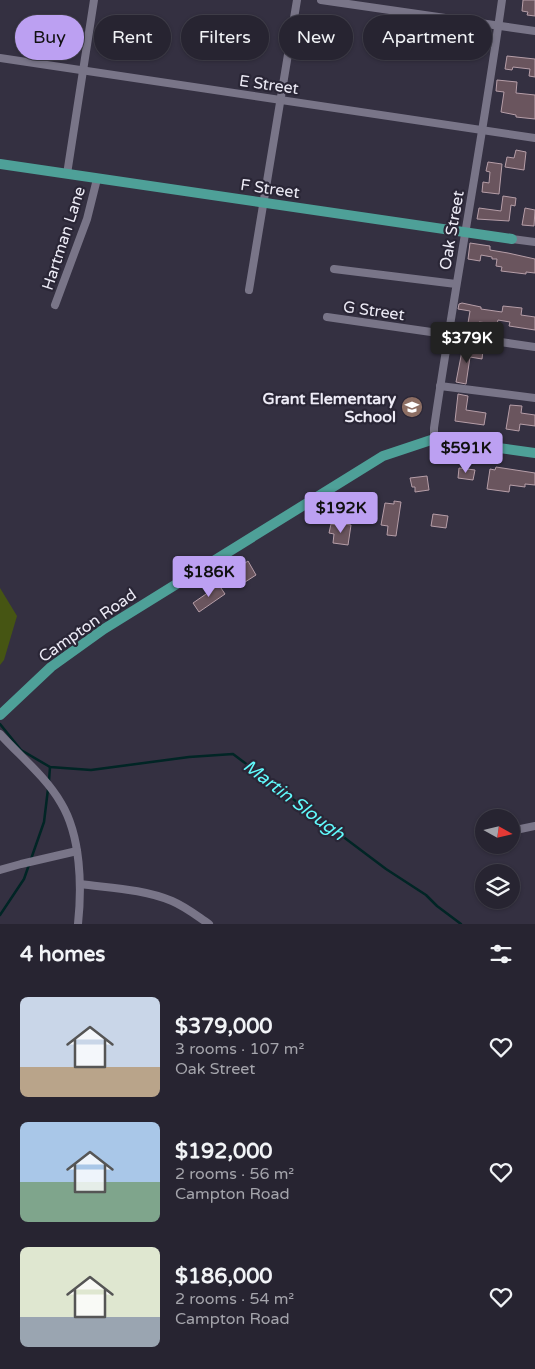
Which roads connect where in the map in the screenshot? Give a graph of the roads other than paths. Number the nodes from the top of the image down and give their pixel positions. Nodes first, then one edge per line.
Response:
1 (94, 0) edge
2 (297, 0) edge
3 (321, 0) edge
4 (502, 0) edge
5 (498, 26) junction
6 (535, 31) edge
7 (0, 58) edge
8 (84, 71) junction
9 (281, 100) junction
10 (482, 130) junction
11 (535, 138) edge
12 (0, 164) edge
13 (67, 174) junction
14 (97, 179) junction
15 (263, 202) junction
16 (465, 232) junction
17 (512, 239) joint
18 (535, 242) edge
19 (334, 269) dead end
20 (456, 284) junction
21 (249, 290) dead end
22 (55, 305) dead end
23 (327, 316) dead end
24 (448, 334) junction
25 (535, 347) edge
26 (440, 386) junction
27 (535, 398) edge
28 (434, 439) junction
29 (535, 453) edge
30 (0, 715) edge
31 (0, 734) edge
32 (535, 826) edge
33 (520, 829) edge
34 (77, 851) junction
35 (0, 870) edge
36 (80, 884) junction
37 (78, 924) edge
38 (209, 924) edge

1 - 8 street
2 - 9 street
3 - 5 street
4 - 5 street, Oak Street
5 - 6 street
5 - 10 street, Oak Street
7 - 8 street, E Street
8 - 9 street, E Street
8 - 13 street
9 - 10 street, E Street
9 - 15 street
10 - 11 street, E Street
10 - 16 street, Oak Street
12 - 13 main road, F Street
13 - 14 main road, F Street
14 - 15 main road, F Street
14 - 22 street, Hartman Lane
15 - 16 main road, F Street
15 - 21 street
16 - 17 main road, F Street
16 - 20 street, Oak Street
17 - 18 street, F Street
19 - 20 street
20 - 24 street, Oak Street
23 - 24 street, G Street
24 - 25 street, G Street
24 - 26 street, Oak Street
26 - 27 street
26 - 28 street, Oak Street
28 - 29 main road
28 - 30 main road, Campton Road
31 - 34 street
32 - 33 street
34 - 35 street
34 - 36 street
36 - 37 street
36 - 38 street

